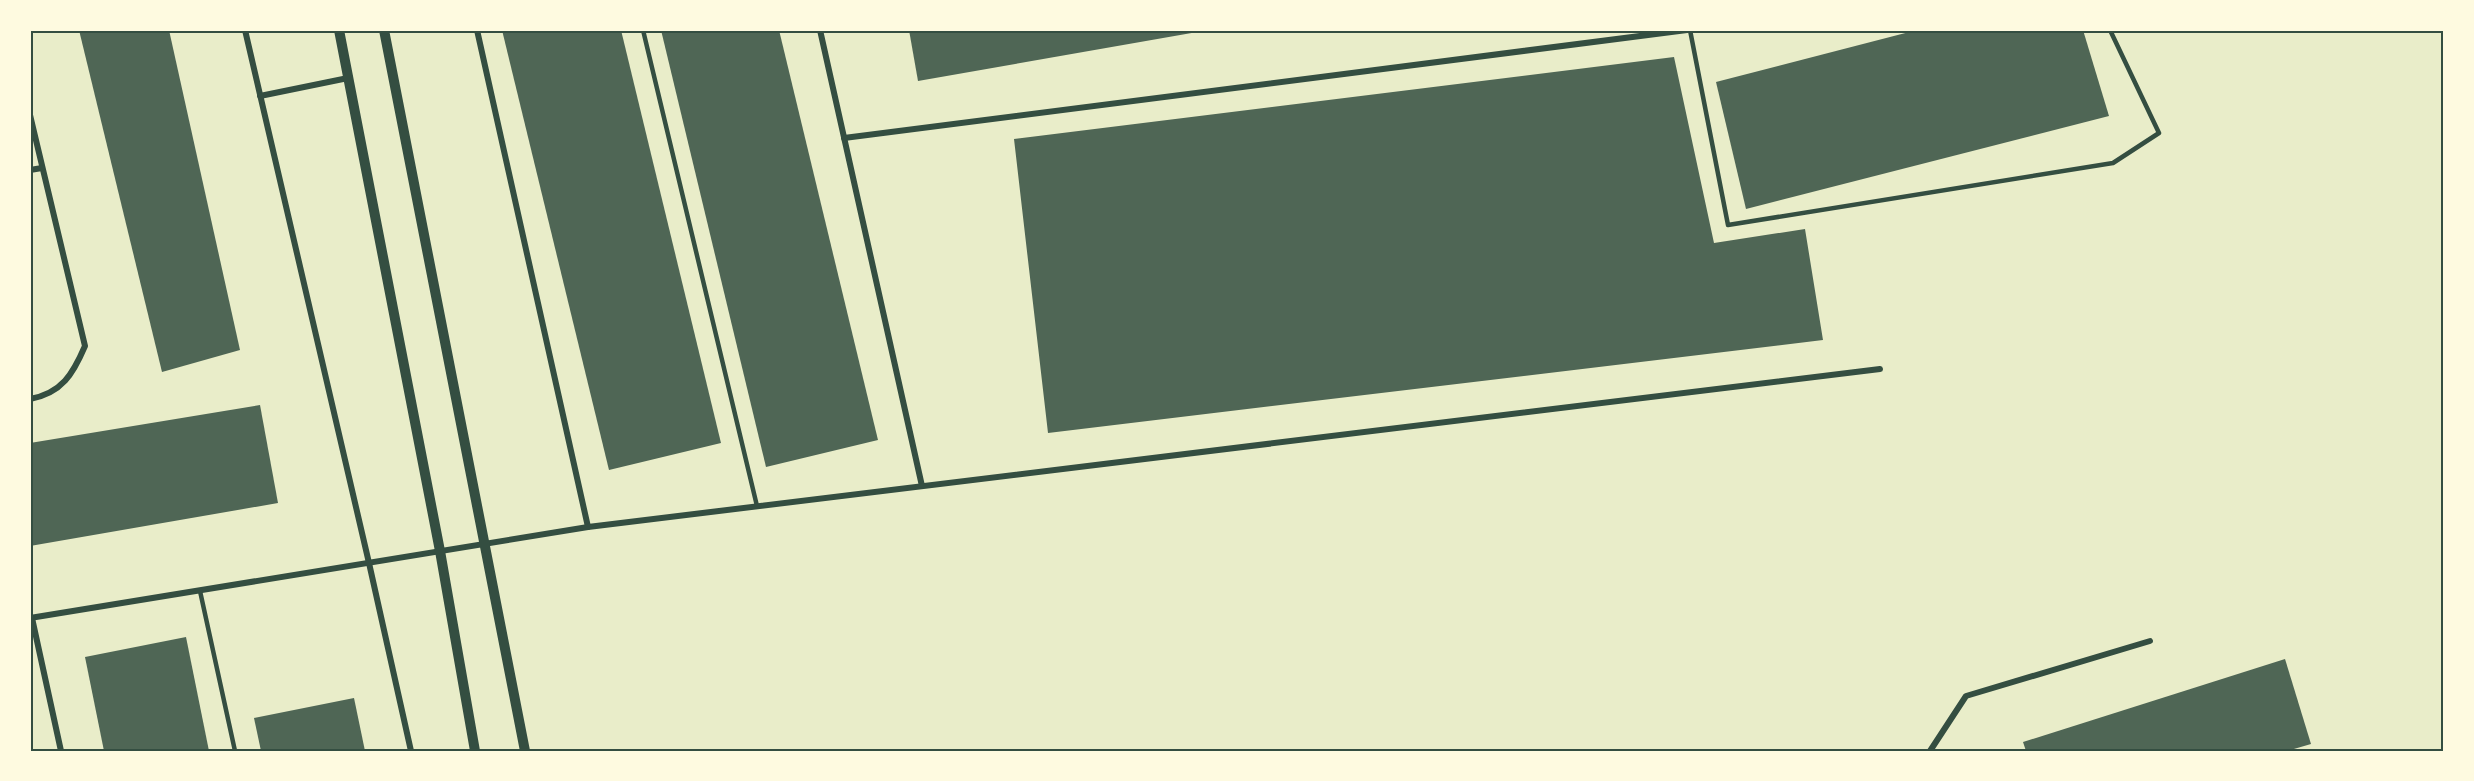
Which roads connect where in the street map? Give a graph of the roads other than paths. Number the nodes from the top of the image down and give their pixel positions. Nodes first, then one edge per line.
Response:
1 (244, 30) edge
2 (339, 30) edge
3 (384, 30) edge
4 (477, 30) edge
5 (643, 30) edge
6 (820, 30) edge
7 (1688, 30) edge
8 (2110, 30) edge
9 (348, 78) junction
10 (260, 96) junction
11 (30, 115) edge
12 (844, 138) junction
13 (42, 168) junction
14 (30, 170) edge
15 (1880, 369) dead end
16 (30, 399) edge
17 (922, 486) junction
18 (757, 506) junction
19 (588, 527) junction
20 (484, 544) junction
21 (440, 551) junction
22 (369, 563) junction
23 (200, 591) junction
24 (31, 618) edge
25 (2150, 641) dead end
26 (2444, 666) edge
27 (2444, 746) edge
28 (61, 751) edge
29 (235, 751) edge
30 (411, 751) edge
31 (475, 751) edge
32 (525, 751) edge
33 (1930, 751) edge

1 - 10 street
2 - 9 street
3 - 20 street
4 - 19 street
5 - 18 lane
6 - 12 street
7 - 8 lane
7 - 12 street
9 - 10 street
9 - 21 street
10 - 22 street
11 - 13 street
12 - 17 street
13 - 14 street
13 - 16 street
15 - 17 street
17 - 18 street
18 - 19 street
19 - 20 street
20 - 21 street
20 - 32 street
21 - 22 street
21 - 31 street
22 - 23 street
22 - 30 street
23 - 24 street
23 - 29 lane
24 - 28 street
25 - 33 street
26 - 27 street

